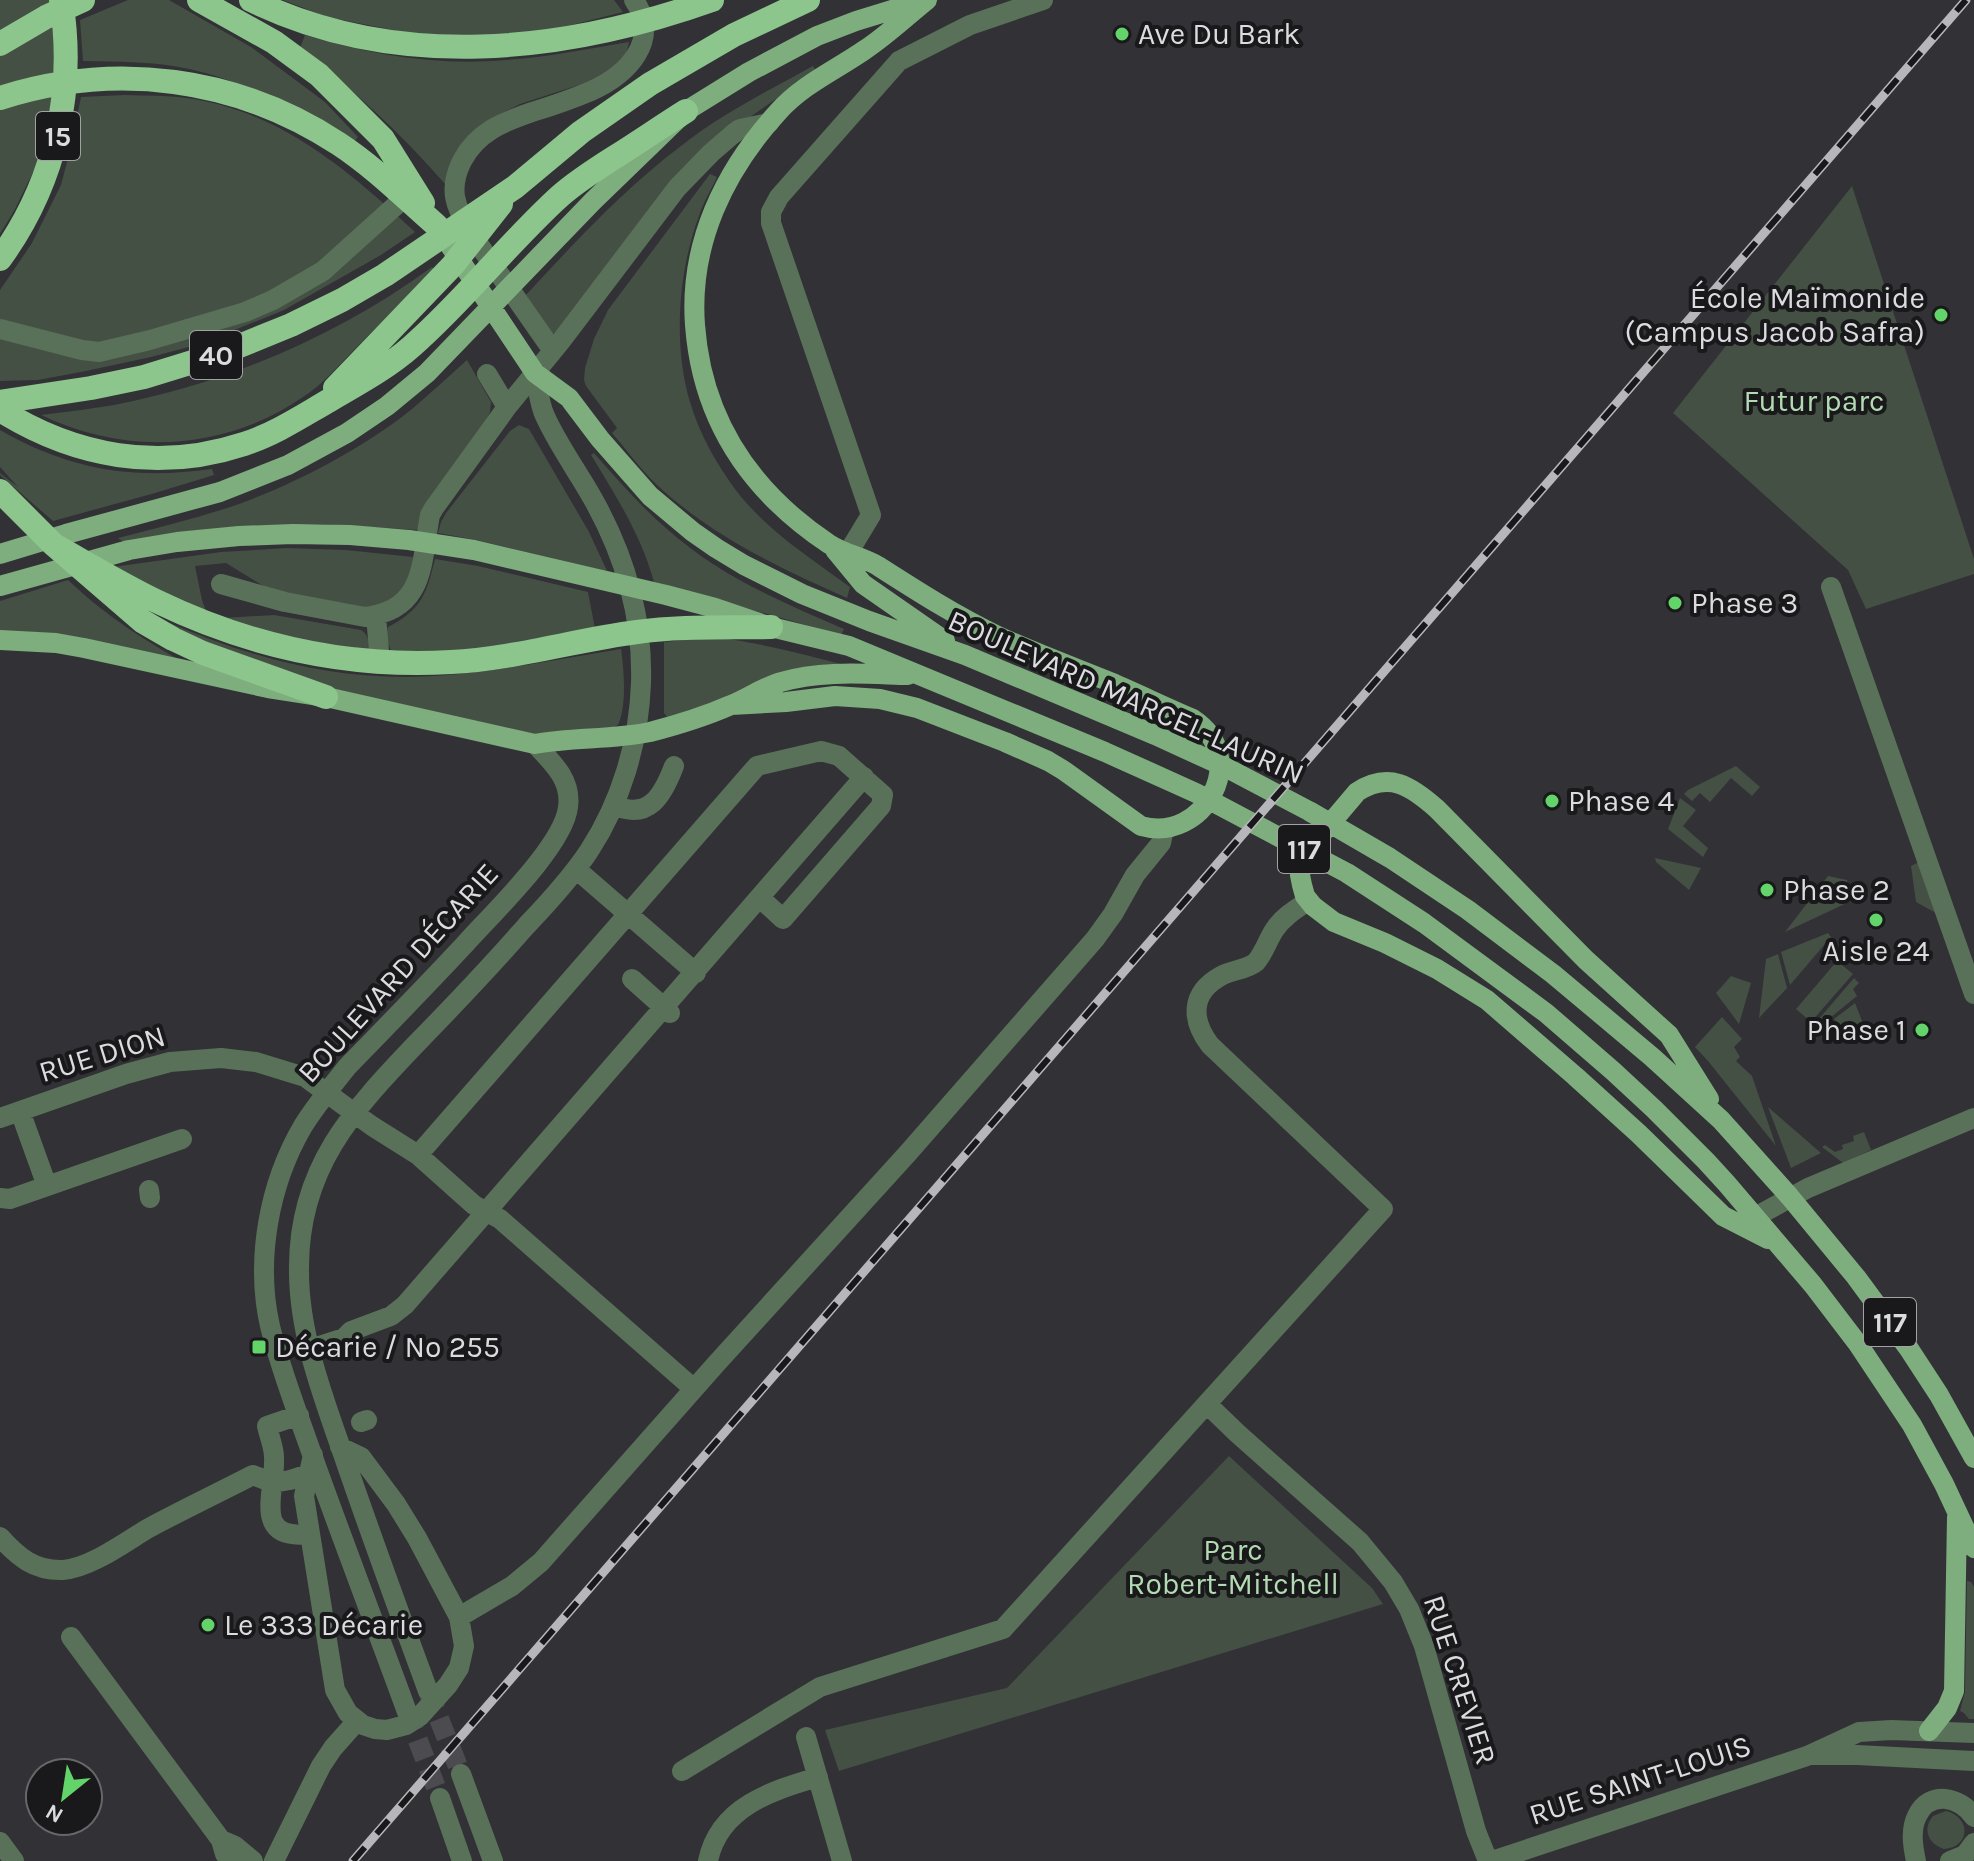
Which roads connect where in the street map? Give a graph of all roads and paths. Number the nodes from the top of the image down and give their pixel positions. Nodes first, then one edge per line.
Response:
1 (61, 0) edge
2 (83, 0) edge
3 (199, 0) edge
4 (251, 0) edge
5 (634, 0) edge
6 (712, 0) edge
7 (808, 0) edge
8 (926, 0) edge
9 (1043, 0) edge
10 (0, 44) edge
11 (0, 98) edge
12 (686, 111) junction
13 (769, 123) junction
14 (515, 187) junction
15 (410, 193) junction
16 (437, 226) joint
17 (0, 259) edge
18 (0, 329) edge
19 (553, 351) junction
20 (535, 373) junction
21 (487, 374) dead end
22 (0, 402) edge
23 (507, 407) junction
24 (315, 409) junction
25 (0, 410) edge
26 (0, 491) edge
27 (54, 545) junction
28 (840, 549) junction
29 (4, 553) edge
30 (221, 584) dead end
31 (0, 586) edge
32 (1831, 587) dead end
33 (376, 616) junction
34 (771, 627) junction
35 (0, 640) edge
36 (965, 655) junction
37 (380, 662) junction
38 (916, 675) junction
39 (326, 697) junction
40 (731, 705) junction
41 (635, 734) junction
42 (535, 744) junction
43 (674, 766) dead end
44 (864, 777) junction
45 (614, 805) junction
46 (1164, 829) junction
47 (576, 869) junction
48 (760, 898) junction
49 (1308, 901) junction
50 (628, 914) junction
51 (696, 973) junction
52 (632, 979) dead end
53 (1974, 994) edge
54 (667, 1011) junction
55 (327, 1093) junction
56 (20, 1111) junction
57 (354, 1112) junction
58 (0, 1118) edge
59 (1974, 1118) edge
60 (1721, 1120) junction
61 (182, 1139) dead end
62 (418, 1155) junction
63 (47, 1186) junction
64 (1790, 1197) junction
65 (0, 1198) edge
66 (487, 1212) junction
67 (1755, 1217) junction
68 (1777, 1244) junction
69 (310, 1349) junction
70 (694, 1389) junction
71 (1207, 1404) junction
72 (299, 1415) junction
73 (340, 1447) junction
74 (1974, 1458) edge
75 (313, 1467) junction
76 (273, 1483) junction
77 (1957, 1513) junction
78 (309, 1534) junction
79 (0, 1537) edge
80 (1974, 1548) edge
81 (459, 1617) junction
82 (71, 1637) dead end
83 (428, 1691) tunnel mouth
84 (407, 1712) tunnel mouth
85 (357, 1721) junction
86 (1929, 1731) junction
87 (1974, 1733) edge
88 (806, 1737) dead end
89 (1807, 1756) junction
90 (1974, 1761) edge
91 (682, 1771) dead end
92 (461, 1774) tunnel mouth
93 (818, 1777) junction
94 (440, 1798) tunnel mouth
95 (1974, 1817) edge
96 (221, 1840) junction
97 (0, 1842) edge
98 (1974, 1843) edge
99 (14, 1861) edge
100 (231, 1861) edge
101 (253, 1861) edge
102 (274, 1861) edge
103 (462, 1861) edge
104 (493, 1861) edge
105 (708, 1861) edge
106 (842, 1861) edge
107 (1490, 1861) edge
108 (1916, 1861) edge
109 (1950, 1861) edge

1 - 17 highway, 15
2 - 10 highway
3 - 15 highway
4 - 6 highway
5 - 19 street
7 - 14 highway, 40
8 - 12 main road
8 - 13 main road
9 - 28 street
11 - 15 highway
12 - 24 highway
12 - 29 main road
13 - 19 street
13 - 28 main road
14 - 22 highway, 40
14 - 24 highway
15 - 16 highway
15 - 18 street
16 - 20 main road, BOULEVARD MARCEL-LAURIN
19 - 20 street
20 - 23 street
20 - 36 main road, BOULEVARD MARCEL-LAURIN
20 - 41 street, BOULEVARD DÉCARIE
21 - 23 street
23 - 33 street
24 - 25 highway
26 - 27 highway
27 - 37 highway
27 - 39 highway
28 - 36 main road
28 - 46 main road
30 - 33 street
31 - 34 main road, BOULEVARD MARCEL-LAURIN
32 - 53 street
33 - 37 street
34 - 37 highway
34 - 38 main road, BOULEVARD MARCEL-LAURIN
35 - 39 main road
36 - 60 main road, BOULEVARD MARCEL-LAURIN / 117
38 - 40 main road
38 - 67 main road, BOULEVARD MARCEL-LAURIN / 117
39 - 42 main road
40 - 41 main road
40 - 46 main road
41 - 42 main road
41 - 45 street, BOULEVARD DÉCARIE
42 - 55 street, BOULEVARD DÉCARIE
43 - 45 street
44 - 48 street
44 - 48 street
44 - 50 street
45 - 47 street, BOULEVARD DÉCARIE
46 - 70 street
47 - 50 street
47 - 57 street, BOULEVARD DÉCARIE
48 - 51 street
49 - 60 main road
49 - 68 main road
49 - 71 street
50 - 51 street
50 - 62 street
51 - 54 street
52 - 54 street
54 - 66 street
55 - 56 street, RUE DION
55 - 57 street, RUE DION
55 - 72 street, BOULEVARD DÉCARIE
56 - 58 street, RUE DION
56 - 63 street
57 - 62 street, RUE DION
57 - 69 street, BOULEVARD DÉCARIE
59 - 64 street
60 - 64 main road, BOULEVARD MARCEL-LAURIN / 117
61 - 63 street
62 - 66 street, RUE DION
63 - 65 street
64 - 67 street
64 - 74 main road, BOULEVARD MARCEL-LAURIN / 117
66 - 69 street
66 - 70 street, RUE DION
67 - 68 main road, BOULEVARD MARCEL-LAURIN / 117
68 - 77 main road, BOULEVARD MARCEL-LAURIN / 117
69 - 73 street, BOULEVARD DÉCARIE
70 - 81 street
71 - 91 street
71 - 107 street, RUE CREVIER
72 - 75 street, BOULEVARD DÉCARIE
72 - 76 street
73 - 81 street
73 - 83 street, BOULEVARD DÉCARIE
75 - 76 street
75 - 78 street
75 - 84 street, BOULEVARD DÉCARIE
76 - 78 street
76 - 79 street
77 - 80 main road, BOULEVARD MARCEL-LAURIN / 117
77 - 86 main road
78 - 85 street
81 - 85 street
82 - 96 street
85 - 102 street
86 - 87 street, RUE SAINT-LOUIS
86 - 89 street, RUE SAINT-LOUIS
88 - 93 street
89 - 90 street, RUE SAINT-LOUIS
89 - 107 street, RUE SAINT-LOUIS
92 - 104 street
93 - 105 street
93 - 106 street
94 - 103 street
95 - 108 street
96 - 100 street
96 - 101 street
97 - 99 street
98 - 109 street

